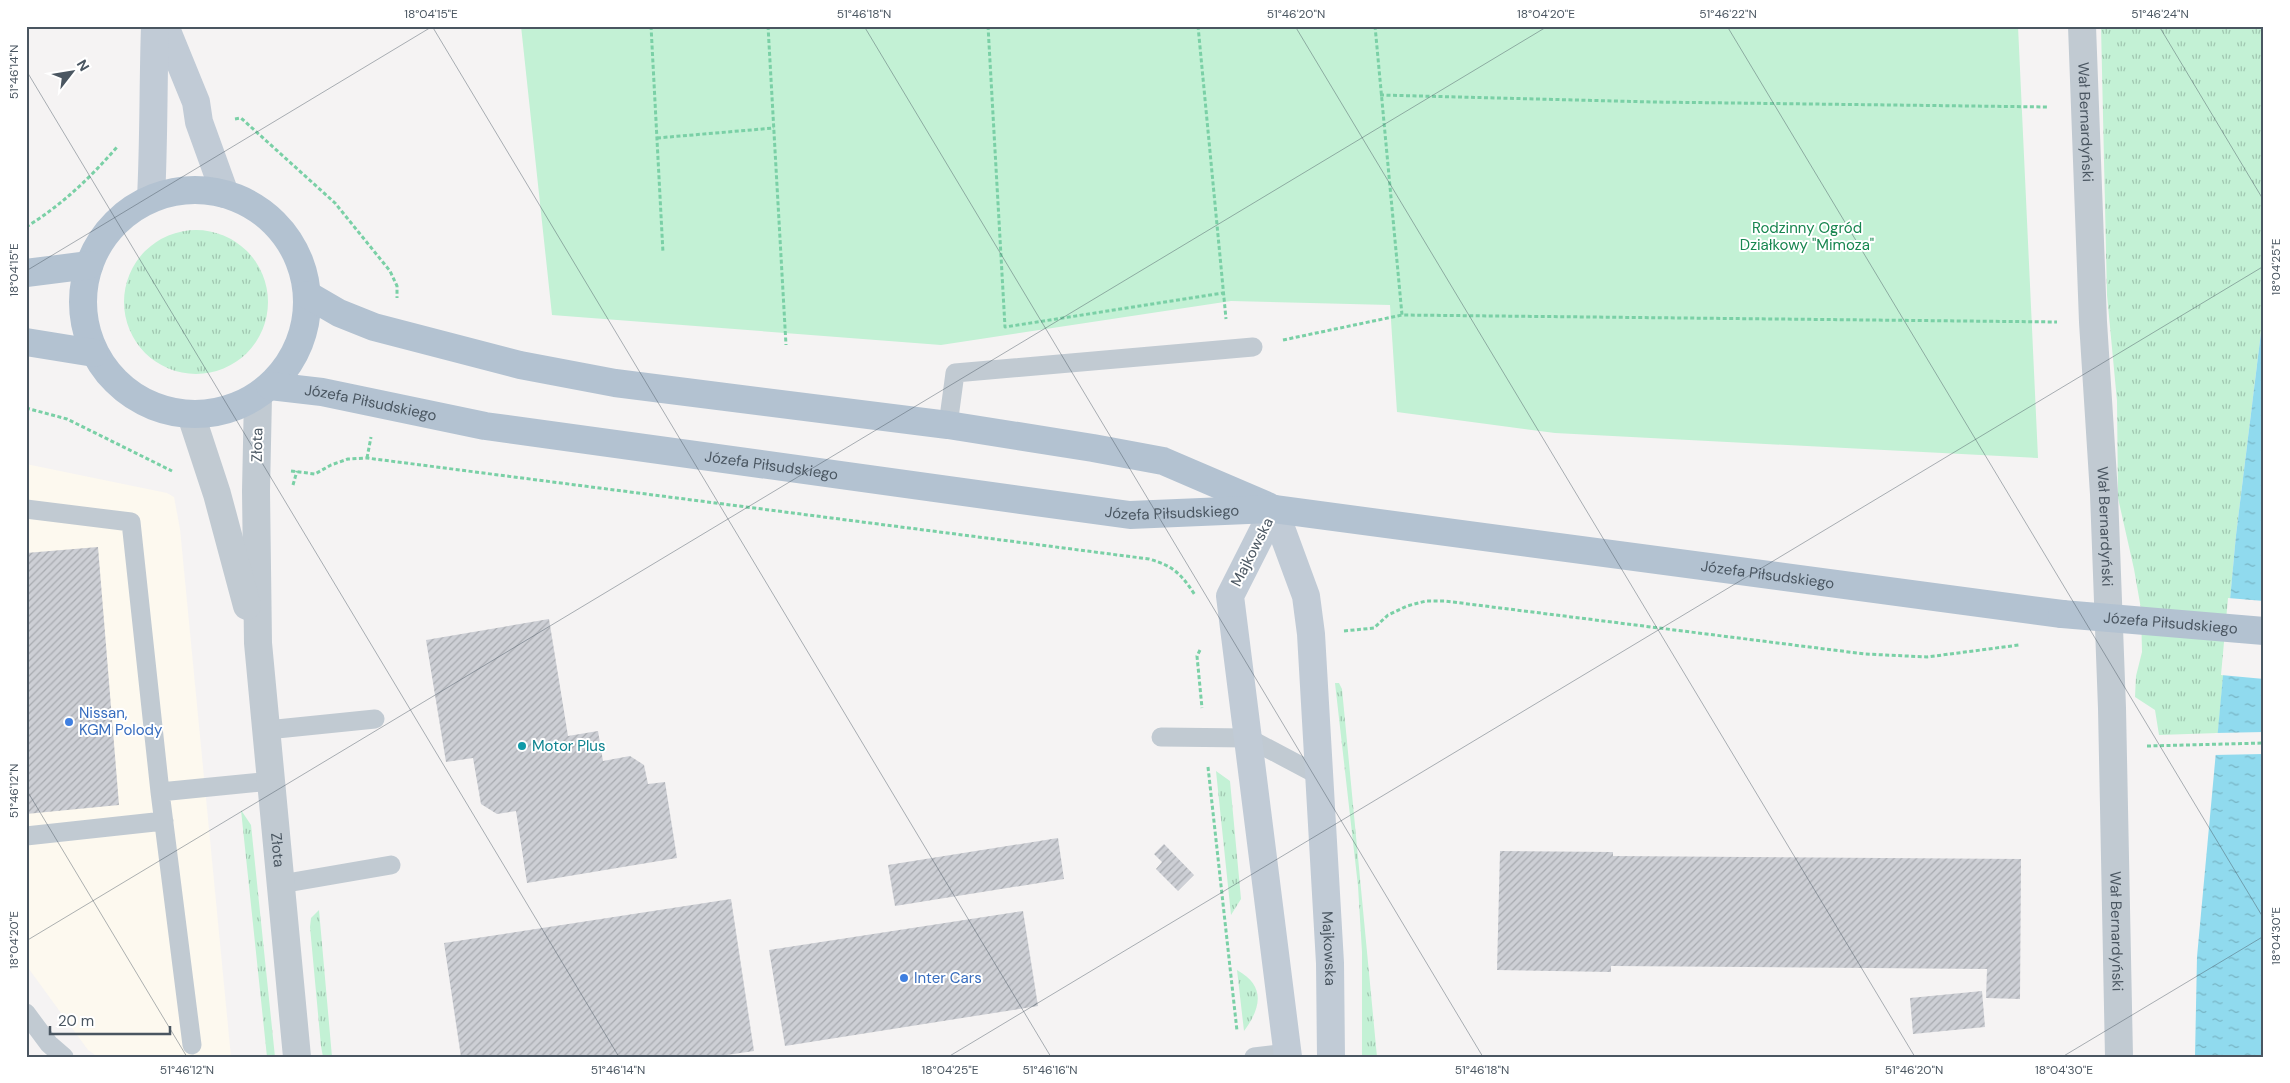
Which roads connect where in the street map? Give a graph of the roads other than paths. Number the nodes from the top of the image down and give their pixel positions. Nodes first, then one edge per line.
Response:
1 (155, 26) edge
2 (165, 26) edge
3 (2082, 26) edge
4 (225, 194) junction
5 (151, 198) junction
6 (89, 265) junction
7 (26, 273) edge
8 (308, 294) junction
9 (26, 342) edge
10 (1253, 347) road end
11 (94, 353) junction
12 (264, 391) junction
13 (191, 415) junction
14 (948, 425) junction
15 (26, 509) edge
16 (1274, 509) junction
17 (2264, 631) edge
18 (258, 643) junction
19 (375, 719) dead end
20 (267, 730) junction
21 (1161, 737) dead end
22 (1248, 738) junction
23 (1320, 776) junction
24 (271, 781) junction
25 (160, 792) junction
26 (164, 821) junction
27 (26, 836) edge
28 (391, 866) dead end
29 (281, 884) junction
30 (26, 1013) edge
31 (26, 1028) edge
32 (49, 1044) junction
33 (192, 1045) dead end
34 (1288, 1055) edge
35 (64, 1057) edge
36 (297, 1057) edge
37 (1254, 1057) edge
38 (1331, 1057) edge
39 (2119, 1057) edge

1 - 5 main road
2 - 4 main road
3 - 39 street, Wał Bernardyński
4 - 5 main road
4 - 8 main road
5 - 6 main road
6 - 7 main road
6 - 11 main road
8 - 12 main road
8 - 14 main road, Józefa Piłsudskiego
9 - 11 main road
10 - 14 lane
11 - 13 main road
12 - 13 main road
12 - 16 main road, Józefa Piłsudskiego
12 - 18 street, Złota
13 - 18 street, Złota
14 - 16 main road, Józefa Piłsudskiego
15 - 25 lane
16 - 17 main road, Józefa Piłsudskiego, bridge
16 - 22 main road, Majkowska
16 - 23 main road, Majkowska
18 - 20 street, Złota
19 - 20 lane
20 - 24 street, Złota
21 - 22 lane
22 - 23 lane
22 - 34 main road, Majkowska
23 - 38 main road, Majkowska
24 - 25 lane
24 - 29 street, Złota
25 - 26 lane
26 - 27 lane
26 - 33 lane
28 - 29 lane
29 - 36 street, Złota
30 - 32 lane
31 - 32 lane
32 - 35 lane
34 - 37 lane

